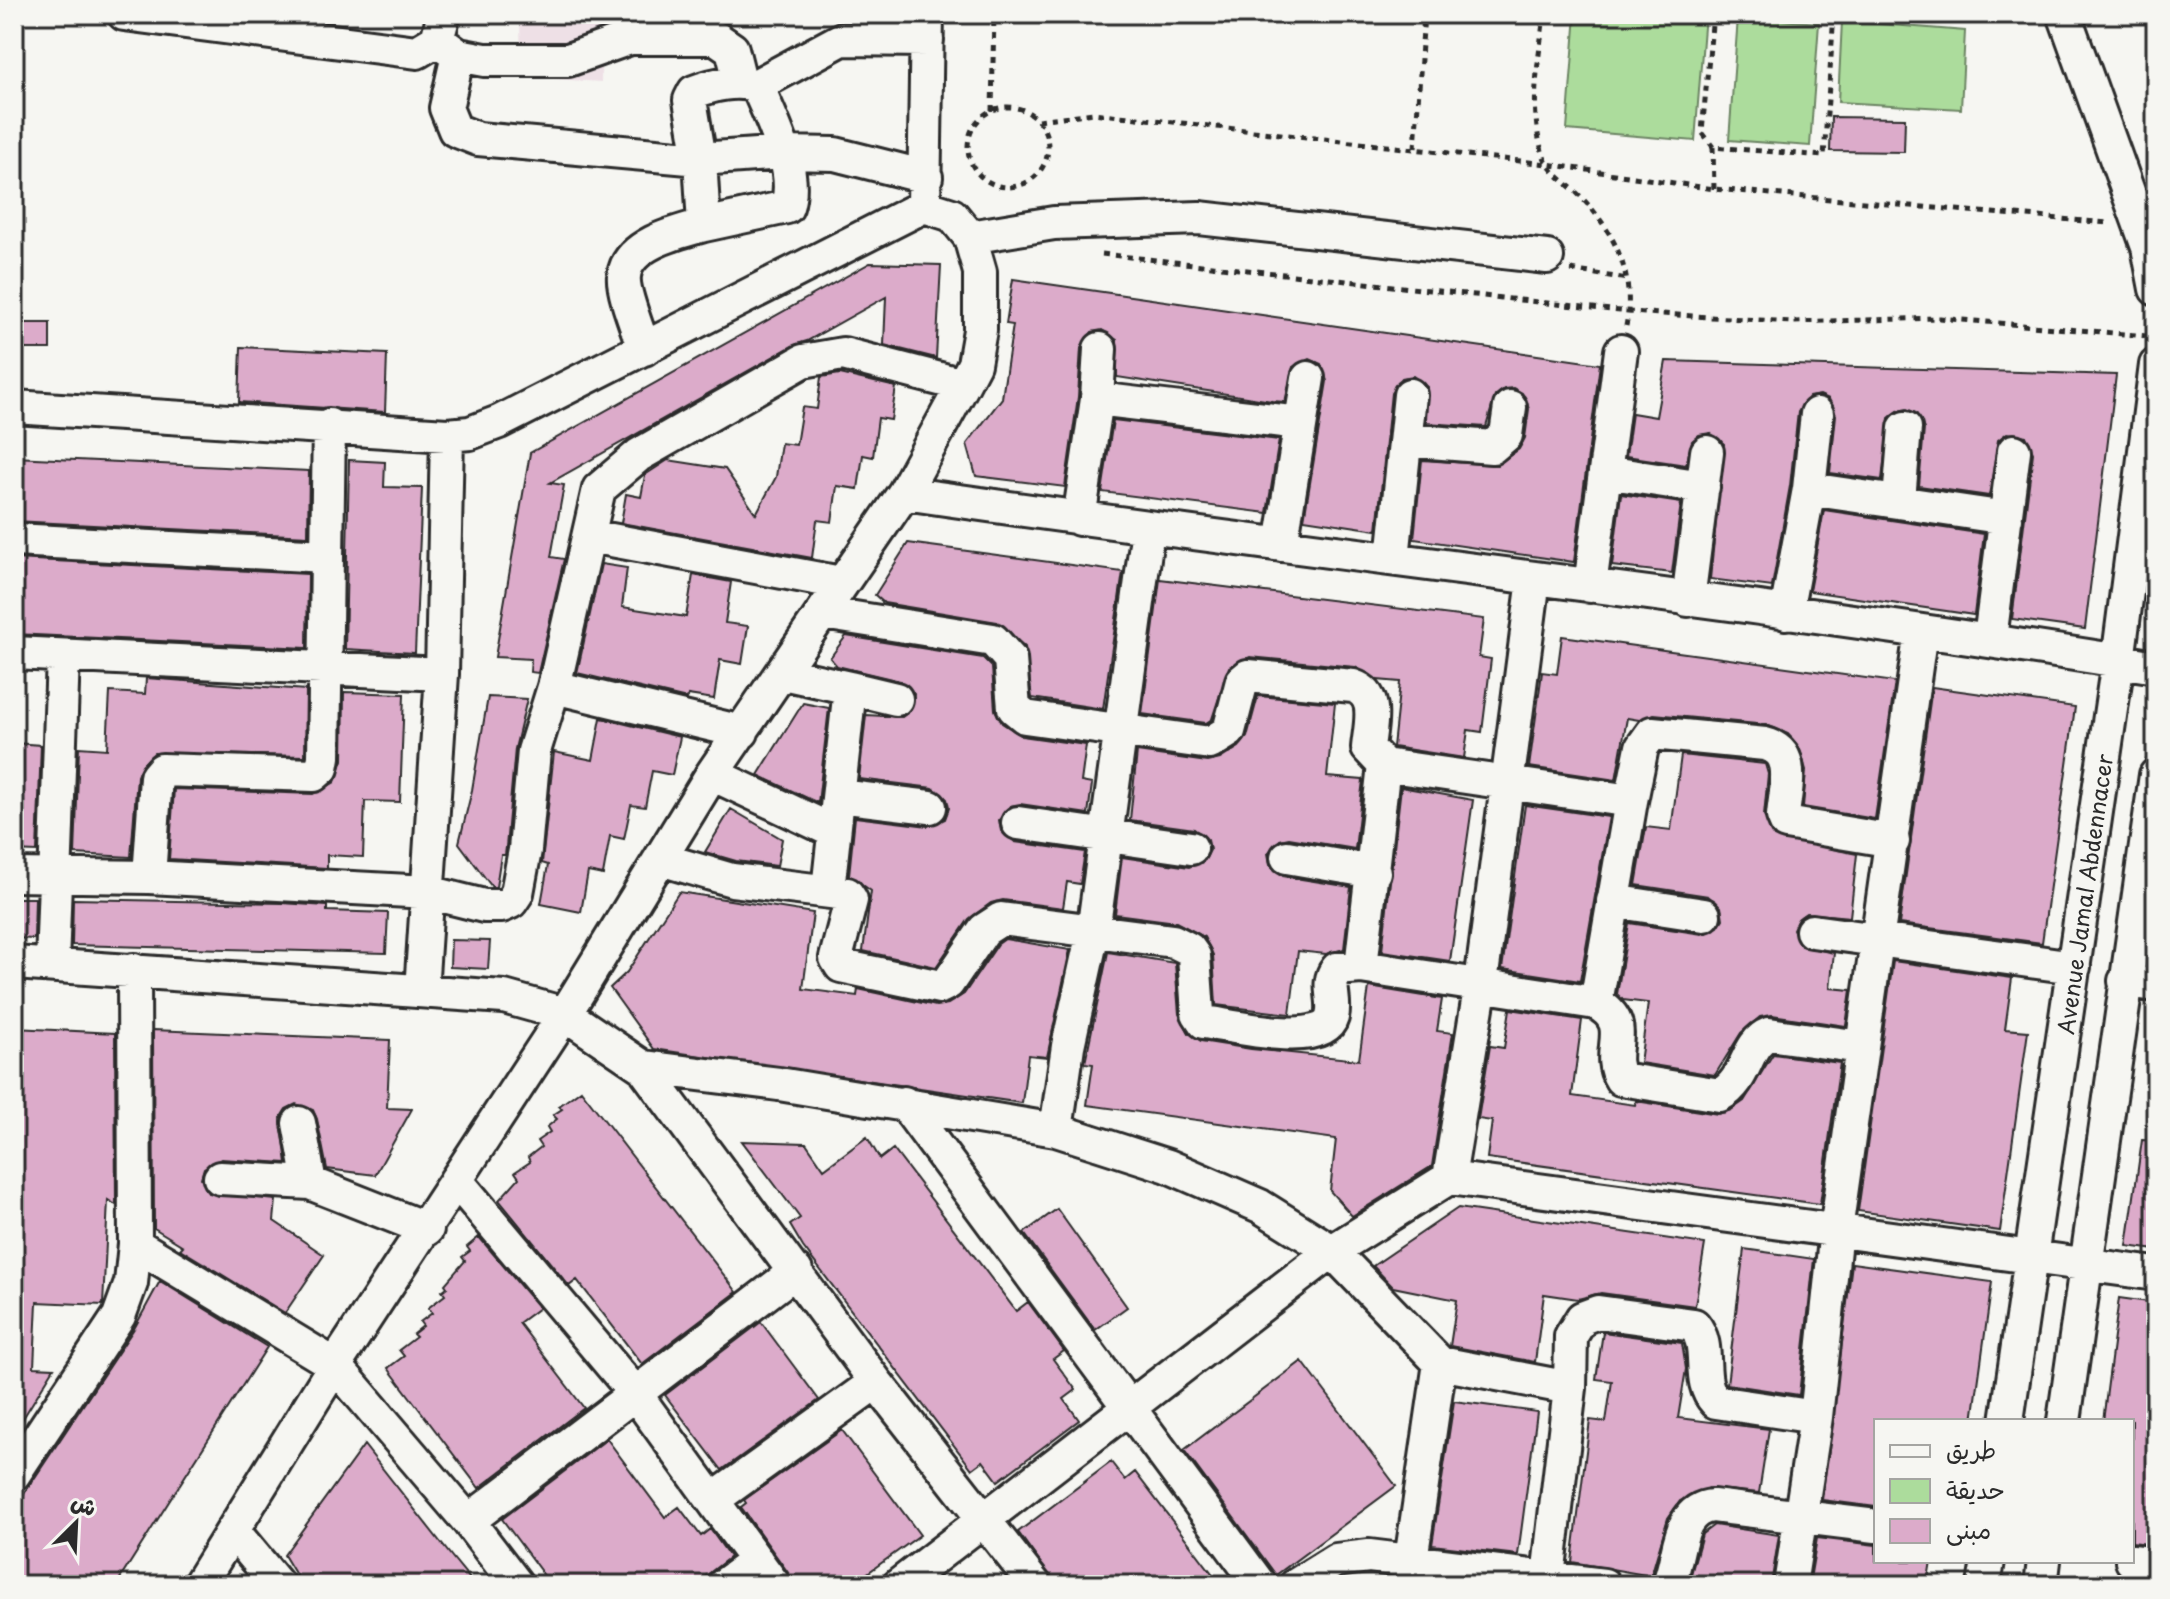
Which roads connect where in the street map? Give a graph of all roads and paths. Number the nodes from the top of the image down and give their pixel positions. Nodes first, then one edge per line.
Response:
1 (124, 14) edge
2 (994, 14) edge
3 (1424, 14) edge
4 (1544, 14) edge
5 (1713, 14) edge
6 (1834, 14) edge
7 (2064, 14) edge
8 (927, 27) edge
9 (446, 36) edge
10 (748, 83) junction
11 (992, 111) junction
12 (1038, 120) junction
13 (1713, 147) junction
14 (1415, 148) junction
15 (783, 153) junction
16 (700, 159) junction
17 (1547, 164) junction
18 (1714, 189) junction
19 (925, 192) junction
20 (704, 225) junction
21 (2141, 226) junction
22 (970, 237) junction
23 (1100, 254) dead end
24 (1547, 257) joint
25 (1629, 279) junction
26 (2156, 289) edge
27 (1629, 312) junction
28 (2156, 337) edge
29 (644, 349) junction
30 (1100, 349) dead end
31 (1621, 351) joint
32 (2156, 365) edge
33 (1308, 378) dead end
34 (963, 385) junction
35 (1410, 395) dead end
36 (1097, 399) junction
37 (14, 407) edge
38 (1510, 407) dead end
39 (1817, 414) dead end
40 (1299, 423) junction
41 (329, 425) junction
42 (1905, 428) dead end
43 (447, 435) junction
44 (1406, 440) junction
45 (2014, 451) dead end
46 (1707, 452) dead end
47 (1605, 472) junction
48 (1703, 487) junction
49 (1809, 489) junction
50 (904, 493) junction
51 (1899, 500) junction
52 (2006, 518) junction
53 (1079, 519) junction
54 (1148, 529) junction
55 (590, 536) junction
56 (14, 540) edge
57 (1281, 545) junction
58 (326, 556) junction
59 (1393, 558) junction
60 (1534, 579) junction
61 (841, 583) junction
62 (1590, 586) junction
63 (1688, 600) junction
64 (823, 613) junction
65 (1786, 613) junction
66 (1921, 631) junction
67 (1990, 639) junction
68 (14, 653) edge
69 (63, 657) junction
70 (2118, 661) junction
71 (2156, 667) edge
72 (324, 668) junction
73 (782, 673) junction
74 (442, 674) junction
75 (554, 687) junction
76 (850, 688) junction
77 (896, 699) dead end
78 (1121, 730) junction
79 (742, 732) junction
80 (1384, 765) junction
81 (712, 774) junction
82 (2156, 775) edge
83 (1505, 781) junction
84 (839, 796) junction
85 (1631, 801) junction
86 (930, 807) dead end
87 (1018, 823) dead end
88 (833, 831) junction
89 (1107, 836) junction
90 (1893, 841) junction
91 (1191, 848) dead end
92 (1287, 857) dead end
93 (660, 859) junction
94 (1374, 872) junction
95 (14, 875) edge
96 (54, 877) junction
97 (149, 877) junction
98 (828, 890) junction
99 (428, 892) junction
100 (1613, 901) junction
101 (1704, 915) dead end
102 (1812, 931) dead end
103 (1093, 932) junction
104 (1877, 940) junction
105 (14, 963) edge
106 (52, 965) junction
107 (1361, 967) junction
108 (2074, 967) junction
109 (134, 970) junction
110 (1481, 983) junction
111 (2141, 983) edge
112 (421, 991) junction
113 (1596, 1003) junction
114 (565, 1014) junction
115 (1861, 1047) junction
116 (643, 1067) junction
117 (904, 1103) junction
118 (299, 1123) dead end
119 (1056, 1130) junction
120 (220, 1178) dead end
121 (1449, 1178) junction
122 (456, 1180) junction
123 (310, 1183) junction
124 (427, 1229) junction
125 (1836, 1230) junction
126 (135, 1244) junction
127 (1332, 1251) junction
128 (2030, 1256) junction
129 (2086, 1263) junction
130 (796, 1271) junction
131 (2156, 1274) edge
132 (1440, 1363) junction
133 (335, 1365) junction
134 (876, 1382) junction
135 (1570, 1388) junction
136 (634, 1392) junction
137 (1128, 1408) junction
138 (1816, 1417) junction
139 (2007, 1419) edge
140 (2064, 1419) edge
141 (14, 1474) edge
142 (714, 1499) junction
143 (1800, 1516) junction
144 (982, 1519) junction
145 (468, 1521) junction
146 (1874, 1526) edge
147 (234, 1532) junction
148 (1411, 1560) junction
149 (2134, 1561) edge
150 (1988, 1563) edge
151 (2044, 1563) edge
152 (2156, 1564) edge
153 (765, 1573) edge
154 (1548, 1577) junction
155 (1478, 1578) edge
156 (199, 1585) edge
157 (278, 1585) edge
158 (517, 1585) edge
159 (724, 1585) edge
160 (899, 1585) edge
161 (1035, 1585) edge
162 (1260, 1585) edge
163 (1296, 1585) edge
164 (1604, 1585) edge
165 (1668, 1585) edge
166 (1790, 1585) edge
167 (1984, 1585) edge
168 (2041, 1585) edge

1 - 9 street
2 - 11 path
3 - 14 path
4 - 17 path
5 - 13 path
6 - 13 path
7 - 21 street
8 - 10 street
8 - 19 street
9 - 10 street
9 - 16 street
10 - 15 street
10 - 16 street
11 - 12 path
11 - 12 path
12 - 14 path
13 - 18 path
14 - 17 path
15 - 16 street
15 - 19 street
15 - 20 street
16 - 20 street
17 - 18 path
17 - 25 path
18 - 21 path
19 - 22 street
19 - 29 street
20 - 29 street
21 - 26 street
22 - 24 street
22 - 34 street
23 - 27 path
24 - 25 path
25 - 27 path
27 - 28 path
27 - 31 path
29 - 43 street
30 - 36 street
31 - 47 street
32 - 70 street, Avenue Jamal Abdennacer
33 - 40 street
34 - 50 street
34 - 55 street
35 - 44 street
36 - 40 street
36 - 53 street
37 - 41 street
38 - 44 street
39 - 49 street
40 - 57 street
41 - 43 street
41 - 58 street
42 - 51 street
43 - 74 street
44 - 59 street
45 - 52 street
46 - 48 street
47 - 48 street
47 - 62 street
48 - 63 street
49 - 51 street
49 - 65 street
50 - 53 street
50 - 61 street
51 - 52 street
52 - 67 street
53 - 54 street
54 - 57 street
54 - 78 street
55 - 61 street
55 - 75 street
56 - 58 street
57 - 59 street
58 - 72 street
59 - 60 street
60 - 62 street
60 - 83 street
61 - 64 street
62 - 63 street
63 - 65 street
64 - 73 street
64 - 78 street
65 - 66 street
66 - 67 street
66 - 90 street
67 - 70 street
68 - 69 street
69 - 72 street
69 - 96 street
70 - 71 street
70 - 108 street, Avenue Jamal Abdennacer
72 - 74 street
72 - 97 street
73 - 76 street
73 - 79 street
74 - 99 street
75 - 79 street
75 - 99 street
76 - 77 street
76 - 84 street
78 - 80 street
78 - 89 street
79 - 81 street
80 - 83 street
80 - 94 street
81 - 88 street
81 - 93 street
82 - 111 street
83 - 85 street
83 - 110 street
84 - 86 street
84 - 88 street
85 - 90 street
85 - 100 street
87 - 89 street
88 - 98 street
89 - 91 street
89 - 103 street
90 - 104 street
92 - 94 street
93 - 98 street
93 - 114 street
94 - 107 street
95 - 96 street
96 - 97 street
96 - 106 street
97 - 99 street
98 - 103 street
99 - 112 street
100 - 101 street
100 - 113 street
102 - 104 street
103 - 107 street
103 - 119 street
104 - 108 street
104 - 115 street
105 - 106 street
106 - 109 street
107 - 110 street
108 - 128 street, Avenue Jamal Abdennacer
109 - 112 street
109 - 126 street
110 - 113 street
110 - 121 street
111 - 129 street
112 - 114 street
113 - 115 street
114 - 116 street
114 - 122 street
115 - 125 street
116 - 117 street
116 - 130 street
117 - 119 street
117 - 137 street
118 - 123 street
119 - 127 street
120 - 123 street
121 - 125 street
121 - 127 street
122 - 124 street
122 - 136 street
123 - 124 street
124 - 133 street
125 - 128 street
125 - 138 street
126 - 133 street
126 - 141 street
127 - 132 street
127 - 137 street
128 - 129 street
128 - 139 street, Avenue Jamal Abdennacer
129 - 131 street
129 - 140 street
130 - 134 street
130 - 136 street
132 - 135 street
132 - 148 street
133 - 145 street
133 - 147 street
134 - 142 street
134 - 144 street
135 - 138 street
135 - 154 street
136 - 142 street
136 - 145 street
137 - 144 street
137 - 162 street
138 - 143 street
142 - 153 street
143 - 146 street
143 - 165 street
143 - 166 street
144 - 160 street
144 - 161 street
145 - 158 street
147 - 156 street
147 - 157 street
148 - 155 street
148 - 163 street
149 - 152 street
150 - 167 street
151 - 168 street
153 - 159 street
154 - 155 street
154 - 164 street

